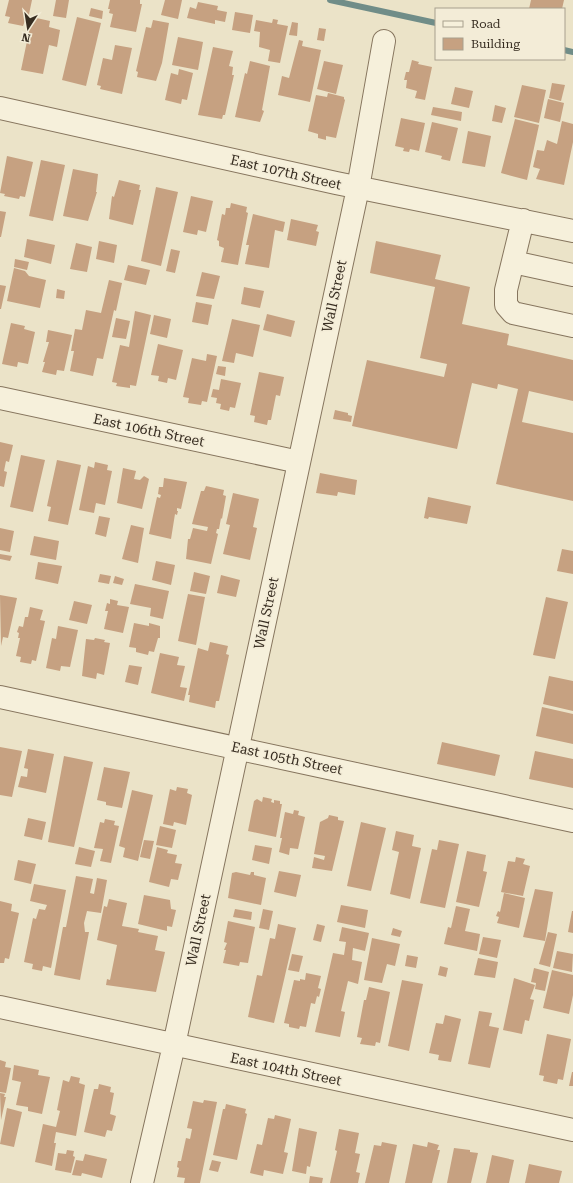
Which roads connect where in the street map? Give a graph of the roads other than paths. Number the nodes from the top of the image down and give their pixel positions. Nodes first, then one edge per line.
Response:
1 (384, 42) dead end
2 (0, 108) edge
3 (358, 188) junction
4 (523, 220) junction
5 (573, 231) edge
6 (513, 262) junction
7 (573, 275) edge
8 (573, 326) edge
9 (0, 398) edge
10 (299, 462) junction
11 (0, 697) edge
12 (237, 747) junction
13 (573, 821) edge
14 (0, 1007) edge
15 (174, 1045) junction
16 (573, 1130) edge
17 (142, 1183) edge

1 - 3 street, Wall Street
2 - 3 street, East 107th Street
3 - 4 street, East 107th Street
3 - 10 street, Wall Street
4 - 5 street, East 107th Street
4 - 6 street
6 - 7 street
6 - 8 street
9 - 10 street, East 106th Street
10 - 12 street, Wall Street
11 - 12 street, East 105th Street
12 - 13 street, East 105th Street
12 - 15 street, Wall Street
14 - 15 street, East 104th Street
15 - 16 street, East 104th Street
15 - 17 street, Wall Street

